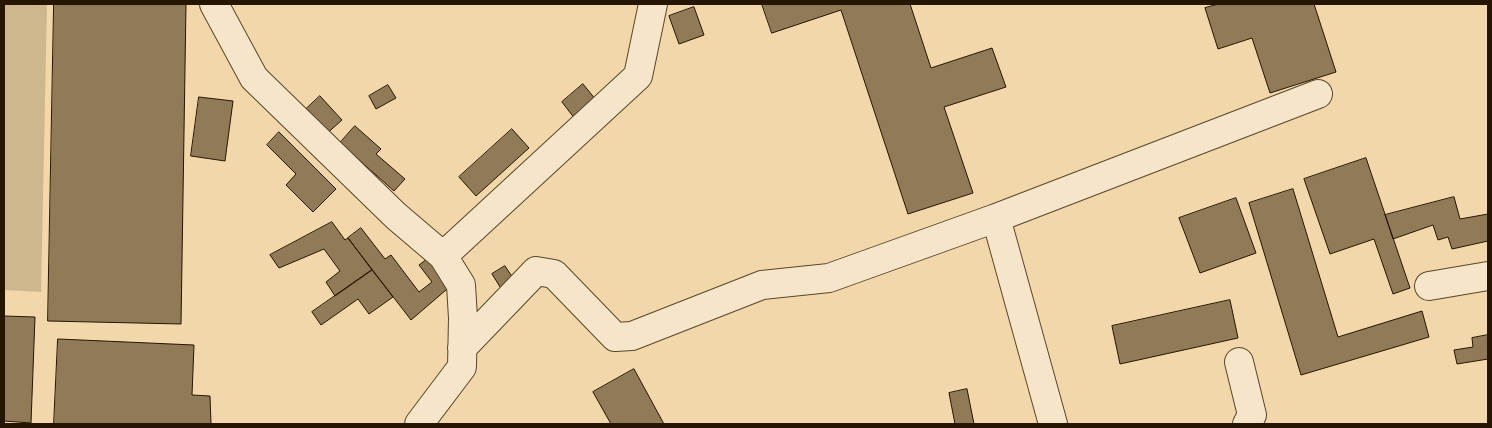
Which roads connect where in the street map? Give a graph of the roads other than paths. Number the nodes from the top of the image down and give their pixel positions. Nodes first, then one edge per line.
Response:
1 (214, 4) edge
2 (653, 4) edge
3 (1318, 94) dead end
4 (996, 218) junction
5 (443, 256) junction
6 (1488, 276) edge
7 (1429, 286) dead end
8 (462, 348) junction
9 (1239, 362) dead end
10 (419, 424) edge
11 (1053, 424) edge
12 (1247, 424) edge

1 - 5 street
2 - 5 street
3 - 4 street
4 - 8 street
4 - 11 street
5 - 8 street
6 - 7 street
8 - 10 street
9 - 12 street

